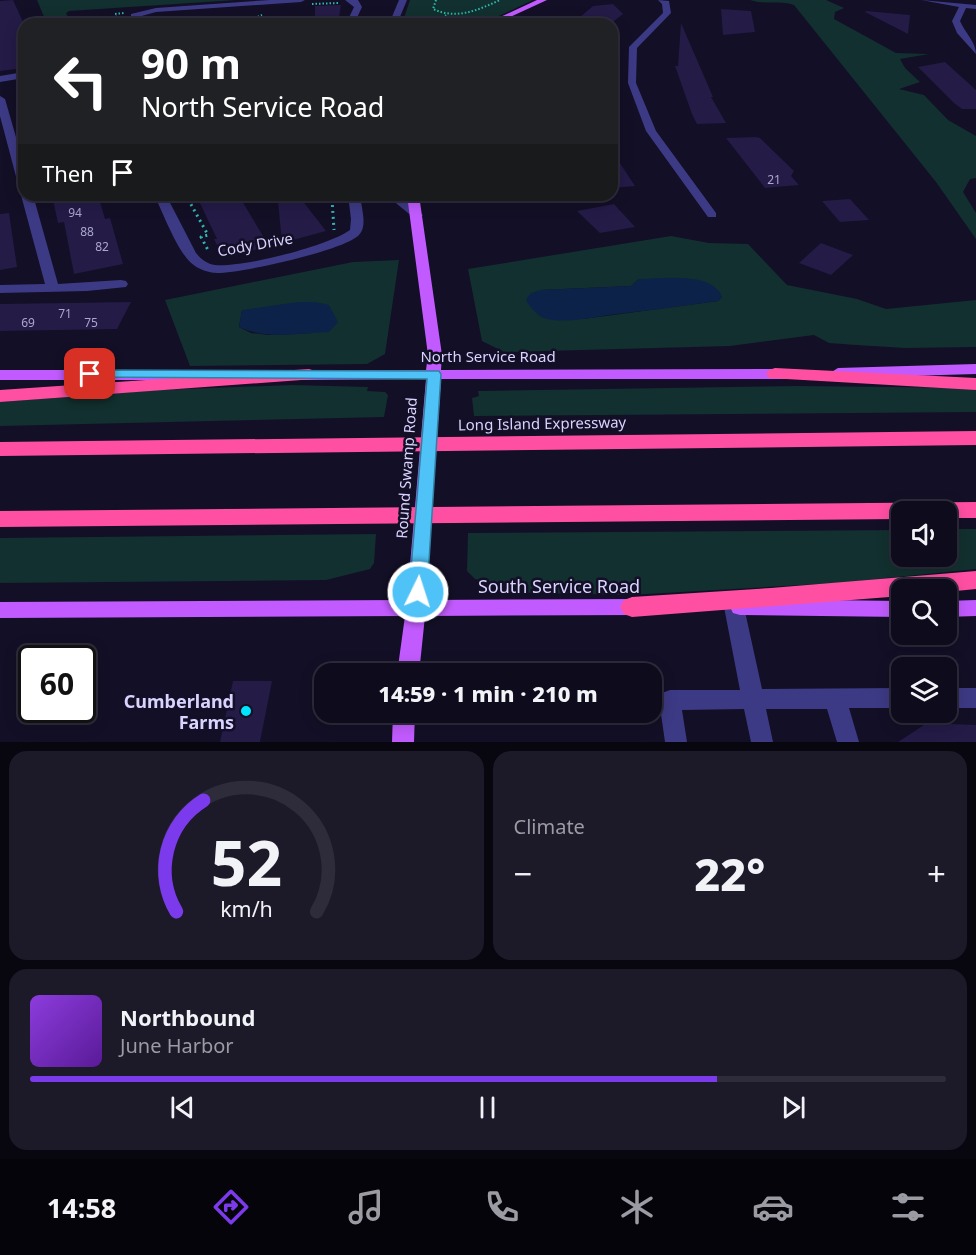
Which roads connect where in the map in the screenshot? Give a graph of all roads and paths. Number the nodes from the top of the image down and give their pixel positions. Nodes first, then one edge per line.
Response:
1 (301, 0) edge
2 (349, 0) edge
3 (403, 0) edge
4 (436, 0) edge
5 (500, 0) edge
6 (543, 0) edge
7 (662, 0) edge
8 (925, 0) edge
9 (963, 6) junction
10 (976, 7) edge
11 (447, 15) junction
12 (134, 18) edge
13 (353, 18) edge
14 (396, 18) edge
15 (443, 18) edge
16 (502, 18) edge
17 (976, 52) edge
18 (18, 76) edge
19 (0, 79) edge
20 (0, 99) edge
21 (18, 163) edge
22 (29, 201) edge
23 (163, 201) edge
24 (189, 201) edge
25 (332, 201) edge
26 (355, 201) edge
27 (400, 201) edge
28 (414, 201) edge
29 (417, 215) junction
30 (712, 215) dead end
31 (335, 238) dead end
32 (213, 256) dead end
33 (121, 284) dead end
34 (54, 288) junction
35 (0, 289) edge
36 (976, 369) edge
37 (434, 374) junction
38 (775, 374) junction
39 (0, 375) edge
40 (309, 375) junction
41 (976, 384) edge
42 (0, 396) edge
43 (976, 438) edge
44 (0, 448) edge
45 (976, 510) edge
46 (0, 519) edge
47 (976, 580) edge
48 (632, 607) junction
49 (734, 607) junction
50 (416, 608) junction
51 (976, 608) edge
52 (891, 609) edge
53 (957, 609) edge
54 (0, 610) edge
55 (409, 663) edge
56 (891, 698) edge
57 (957, 698) edge
58 (976, 698) edge
59 (753, 699) junction
60 (835, 699) junction
61 (404, 723) edge
62 (403, 742) edge
63 (676, 742) edge
64 (762, 742) edge
65 (848, 742) edge

1 - 12 street
2 - 13 street
3 - 14 street
4 - 11 path
5 - 11 path
6 - 16 main road
7 - 30 street
8 - 9 street
9 - 10 street
9 - 17 street
11 - 15 path
18 - 19 street
20 - 21 street
22 - 34 street
23 - 26 street, Cody Drive
24 - 32 path
25 - 31 path
27 - 29 street
28 - 29 main road, Round Swamp Road
29 - 37 main road, Round Swamp Road
33 - 34 street
34 - 35 street
36 - 38 main road, North Service Road
37 - 38 main road, North Service Road
37 - 40 main road, North Service Road
37 - 50 main road, Round Swamp Road
38 - 41 highway
39 - 40 main road, North Service Road
40 - 42 highway
43 - 44 highway, Long Island Expressway
45 - 46 highway
47 - 48 highway
48 - 49 main road, South Service Road
48 - 50 main road, South Service Road
49 - 52 main road, South Service Road
49 - 59 street
50 - 54 main road, South Service Road
50 - 55 main road, Round Swamp Road
51 - 53 main road
56 - 60 street
57 - 58 street
59 - 60 street
59 - 63 street
59 - 64 street
60 - 65 street
61 - 62 main road

